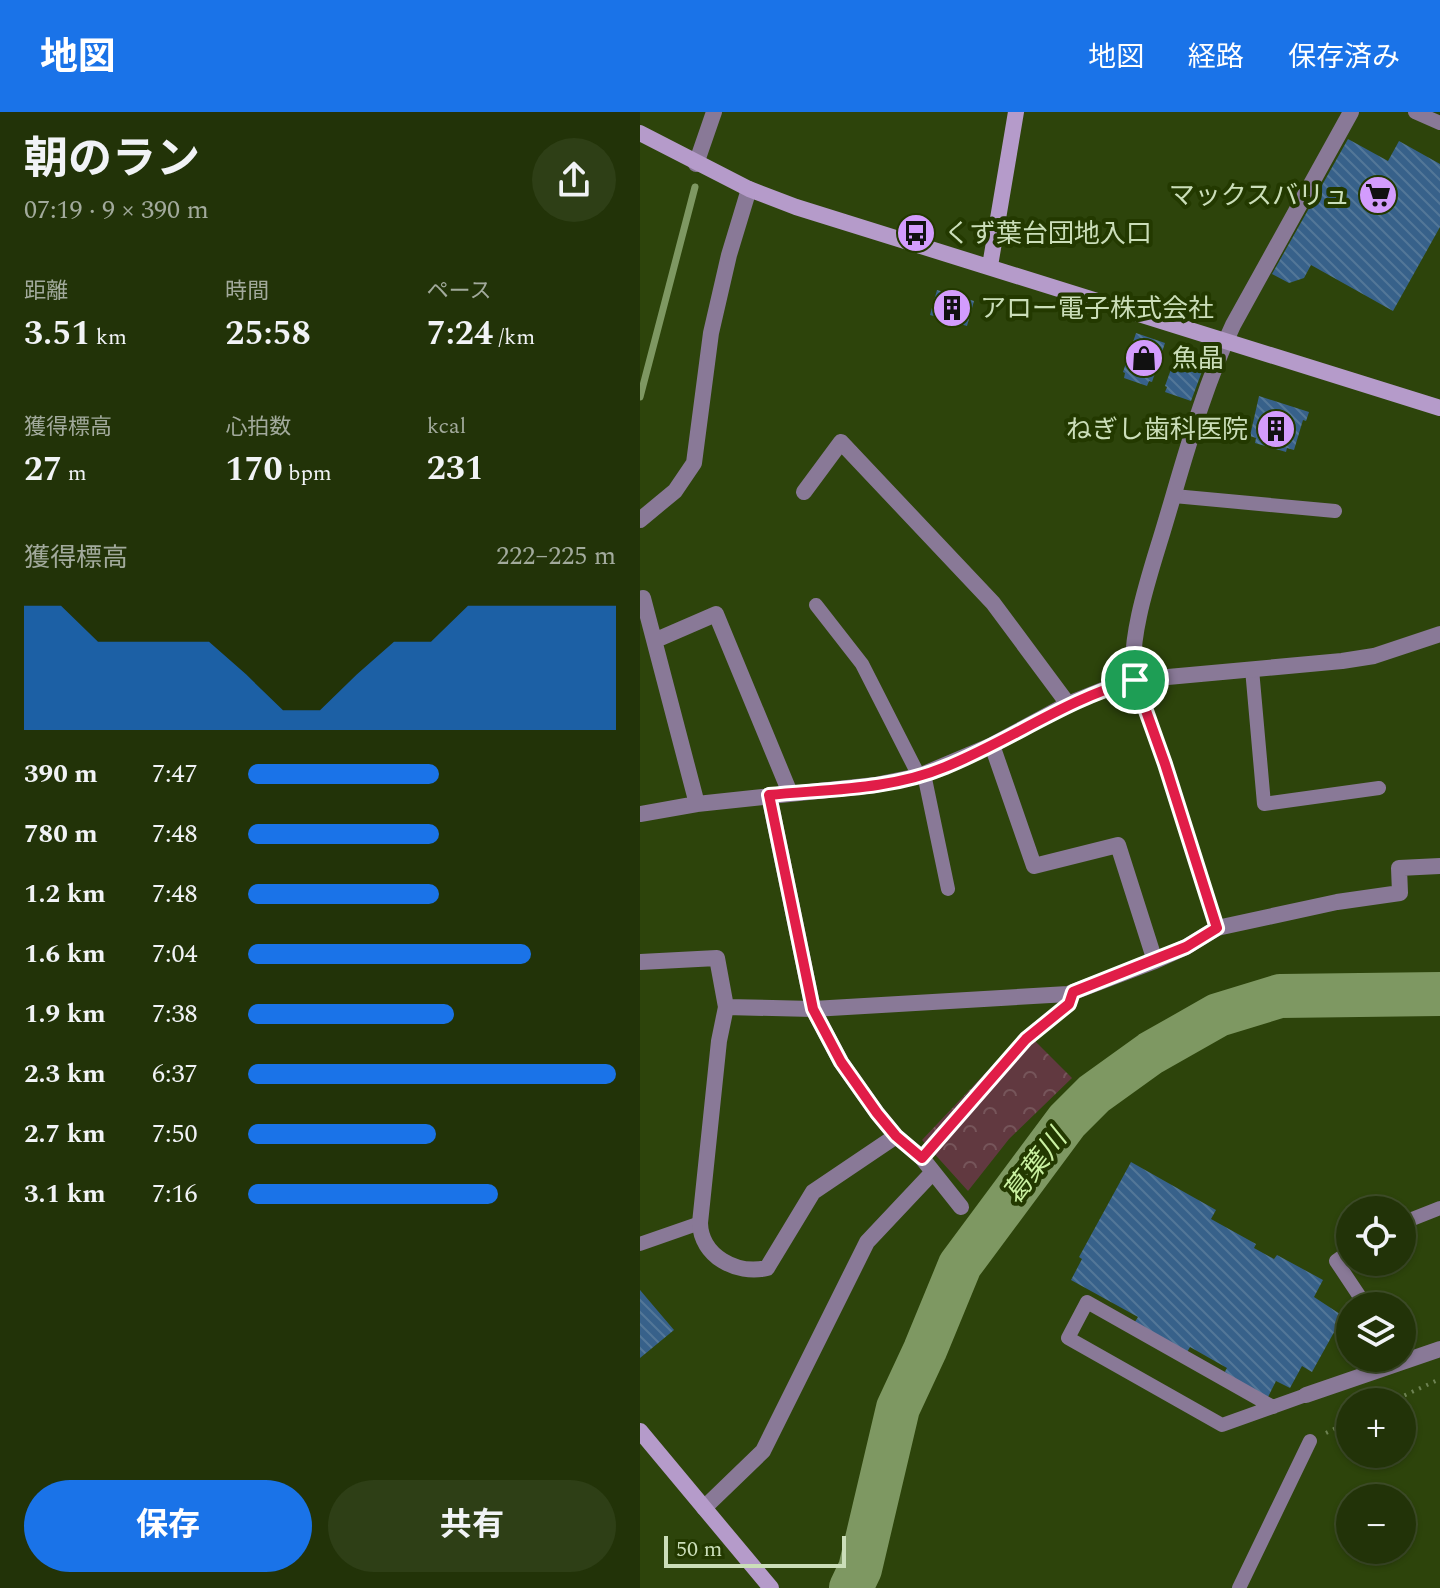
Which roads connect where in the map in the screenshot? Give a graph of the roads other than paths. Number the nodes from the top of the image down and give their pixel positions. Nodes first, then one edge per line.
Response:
1 (714, 112) edge
2 (1016, 112) edge
3 (1351, 112) edge
4 (1415, 112) edge
5 (1440, 123) edge
6 (640, 133) edge
7 (696, 164) junction
8 (749, 189) junction
9 (990, 266) junction
10 (1226, 340) junction
11 (1440, 408) edge
12 (804, 492) dead end
13 (1174, 496) junction
14 (1335, 511) dead end
15 (640, 520) edge
16 (643, 598) dead end
17 (816, 605) dead end
18 (1440, 634) edge
19 (656, 640) junction
20 (1252, 669) junction
21 (1135, 680) junction
22 (1068, 704) junction
23 (992, 745) junction
24 (1165, 764) road end
25 (922, 775) junction
26 (1379, 788) dead end
27 (790, 793) junction
28 (769, 795) junction
29 (640, 796) edge
30 (697, 804) junction
31 (642, 814) edge
32 (1440, 866) edge
33 (948, 889) dead end
34 (1217, 928) junction
35 (1155, 961) junction
36 (640, 962) edge
37 (726, 1007) junction
38 (813, 1009) junction
39 (896, 1136) junction
40 (932, 1173) junction
41 (961, 1207) dead end
42 (1440, 1208) edge
43 (1416, 1217) edge
44 (700, 1223) junction
45 (640, 1244) edge
46 (1440, 1349) edge
47 (1416, 1355) edge
48 (1367, 1372) edge
49 (1306, 1395) joint
50 (1273, 1407) junction
51 (640, 1431) edge
52 (1310, 1441) dead end
53 (704, 1508) junction
54 (771, 1588) edge
55 (1239, 1588) edge

1 - 7 street
2 - 9 street
3 - 10 street
4 - 5 lane
6 - 7 street
7 - 8 street
8 - 9 street
8 - 15 street
9 - 10 street
10 - 11 street
10 - 13 street
12 - 22 street
13 - 14 lane
13 - 21 street
16 - 19 street
17 - 25 lane
18 - 20 street
19 - 27 street
19 - 30 street
20 - 21 street
20 - 26 lane
21 - 22 street
22 - 23 street
23 - 25 street
23 - 35 street
24 - 34 lane
25 - 27 street
25 - 33 lane
27 - 28 street
28 - 30 street
28 - 38 street
29 - 31 street
30 - 31 street
32 - 34 street
34 - 35 street
35 - 38 street
36 - 37 street
37 - 38 street
37 - 44 street
38 - 39 street
39 - 40 street
39 - 44 street
40 - 41 street
40 - 53 street
42 - 43 lane
44 - 45 lane
46 - 47 street
48 - 49 street
49 - 50 lane
50 - 50 lane
51 - 53 street
52 - 55 lane
53 - 54 street

